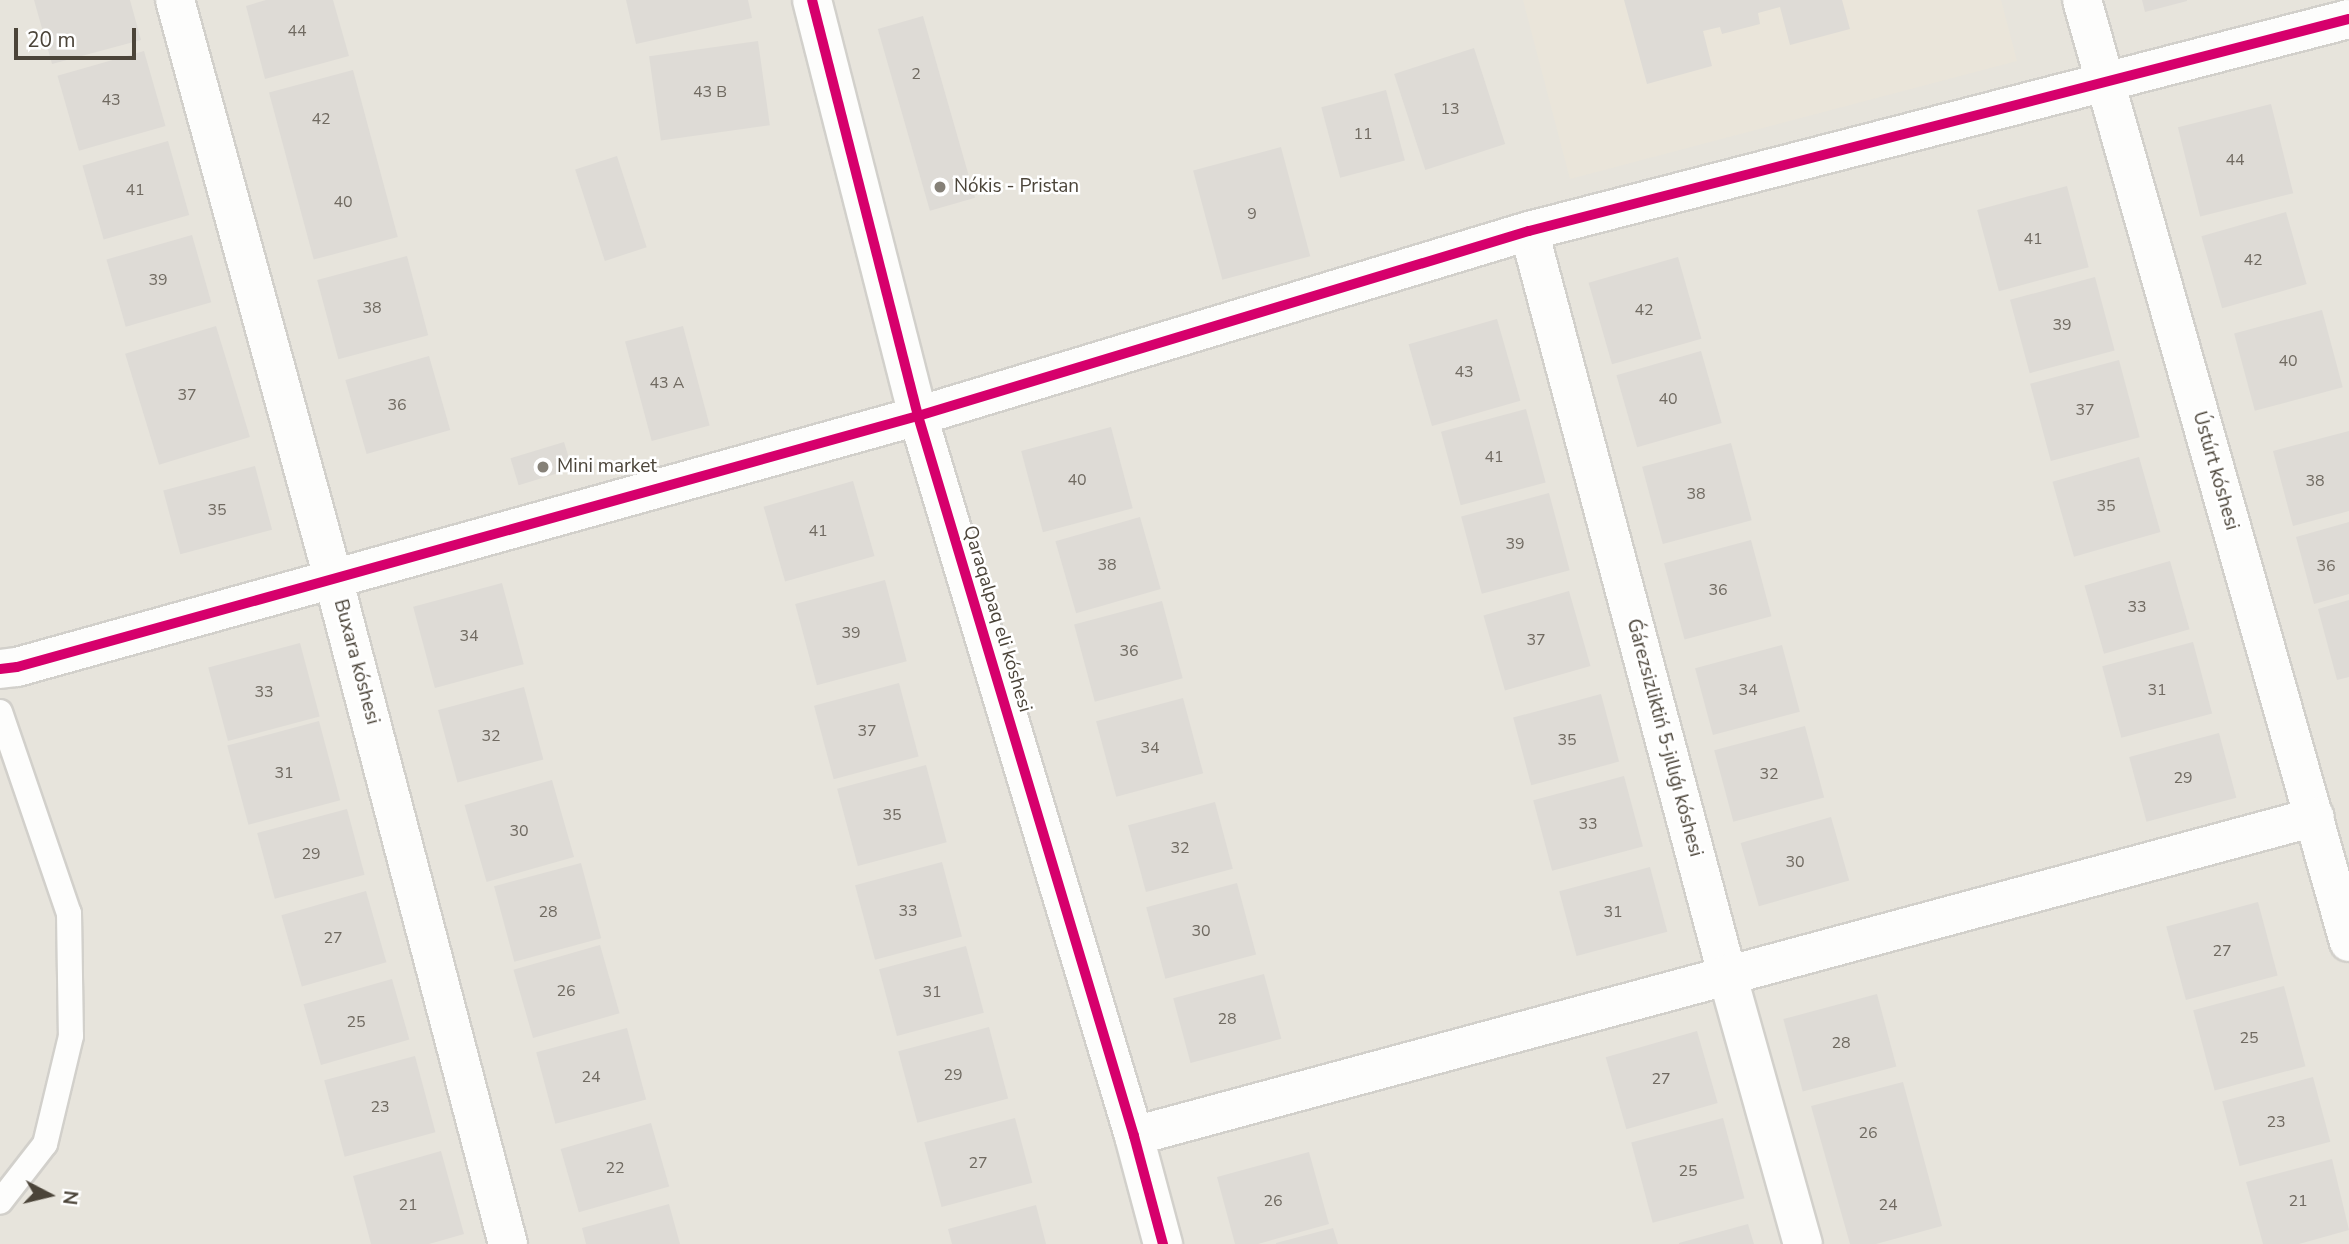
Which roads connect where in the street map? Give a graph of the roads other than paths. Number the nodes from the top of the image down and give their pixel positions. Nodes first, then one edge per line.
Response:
1 (175, 0) edge
2 (812, 0) edge
3 (2082, 0) edge
4 (2349, 19) edge
5 (2104, 81) junction
6 (1528, 231) junction
7 (918, 416) junction
8 (333, 578) junction
9 (0, 669) edge
10 (0, 712) edge
11 (2315, 817) junction
12 (2349, 942) edge
13 (1727, 974) junction
14 (1134, 1136) junction
15 (0, 1202) edge
16 (508, 1244) edge
17 (1164, 1244) edge
18 (1803, 1244) edge

1 - 8 street, Buxara kóshesi
2 - 7 street, Qaraqalpaq eli kóshesi
3 - 5 street, Ústúrt kóshesi
4 - 5 street
5 - 6 street
5 - 11 street, Ústúrt kóshesi
6 - 7 street
6 - 13 street, Ǵárezsizliktiń 5-jıllıǵı kóshesi
7 - 8 street
7 - 14 street, Qaraqalpaq eli kóshesi
8 - 9 street
8 - 16 street, Buxara kóshesi
10 - 15 lane
11 - 12 street, Ústúrt kóshesi
11 - 13 street
13 - 14 street
13 - 18 street, Ǵárezsizliktiń 5-jıllıǵı kóshesi
14 - 17 street, Qaraqalpaq eli kóshesi

